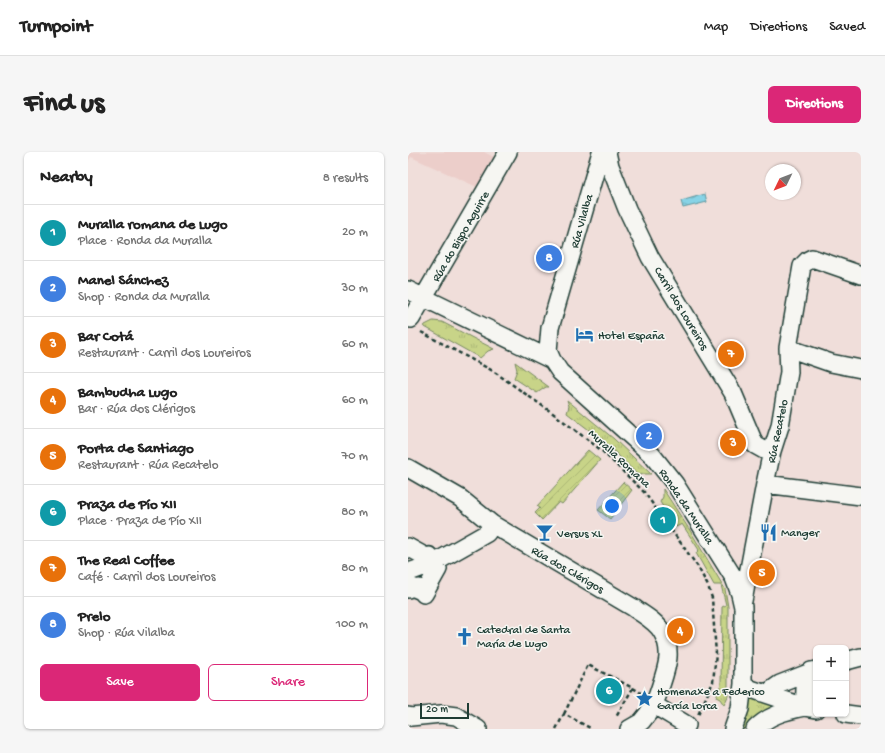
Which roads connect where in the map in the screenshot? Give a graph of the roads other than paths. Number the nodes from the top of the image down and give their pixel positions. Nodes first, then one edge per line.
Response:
1 (508, 152) edge
2 (601, 152) edge
3 (607, 152) edge
4 (861, 275) edge
5 (408, 290) edge
6 (424, 298) junction
7 (413, 324) road end
8 (788, 348) junction
9 (552, 360) junction
10 (861, 369) edge
11 (772, 451) junction
12 (408, 468) edge
13 (765, 484) junction
14 (861, 496) edge
15 (492, 524) junction
16 (408, 547) edge
17 (434, 563) junction
18 (408, 571) edge
19 (408, 589) edge
20 (743, 607) junction
21 (861, 657) edge
22 (849, 660) edge
23 (813, 670) edge
24 (813, 671) edge
25 (743, 684) junction
26 (762, 693) junction
27 (654, 705) junction
28 (810, 708) edge
29 (849, 714) edge
30 (408, 716) edge
31 (861, 716) edge
32 (692, 721) road end
33 (760, 727) edge
34 (478, 729) edge
35 (630, 729) edge
36 (733, 729) edge

1 - 6 street, Rúa do Bispo Aguirre
2 - 9 street, Rúa Vilalba
3 - 11 street, Carril dos Loureiros
4 - 8 street, Rúa Recatelo
5 - 6 street, Ronda da Muralla
6 - 7 street, Rúa do Bispo Aguirre
6 - 9 street, Ronda da Muralla
8 - 10 street
8 - 11 street, Rúa Recatelo
9 - 20 street, Ronda da Muralla
11 - 13 street, Rúa Recatelo
12 - 15 street, Rúa dos Clérigos
13 - 14 street
13 - 20 street, Rúa Recatelo
15 - 17 street
15 - 27 street, Rúa dos Clérigos
16 - 17 street
17 - 18 street
17 - 19 street
20 - 25 street, Ronda da Muralla
21 - 22 street
23 - 26 street
24 - 28 street
25 - 26 street
25 - 36 street, Ronda da Muralla
26 - 28 street
27 - 32 street
27 - 35 street, Rúa dos Clérigos
28 - 33 street
29 - 31 street
30 - 34 street

